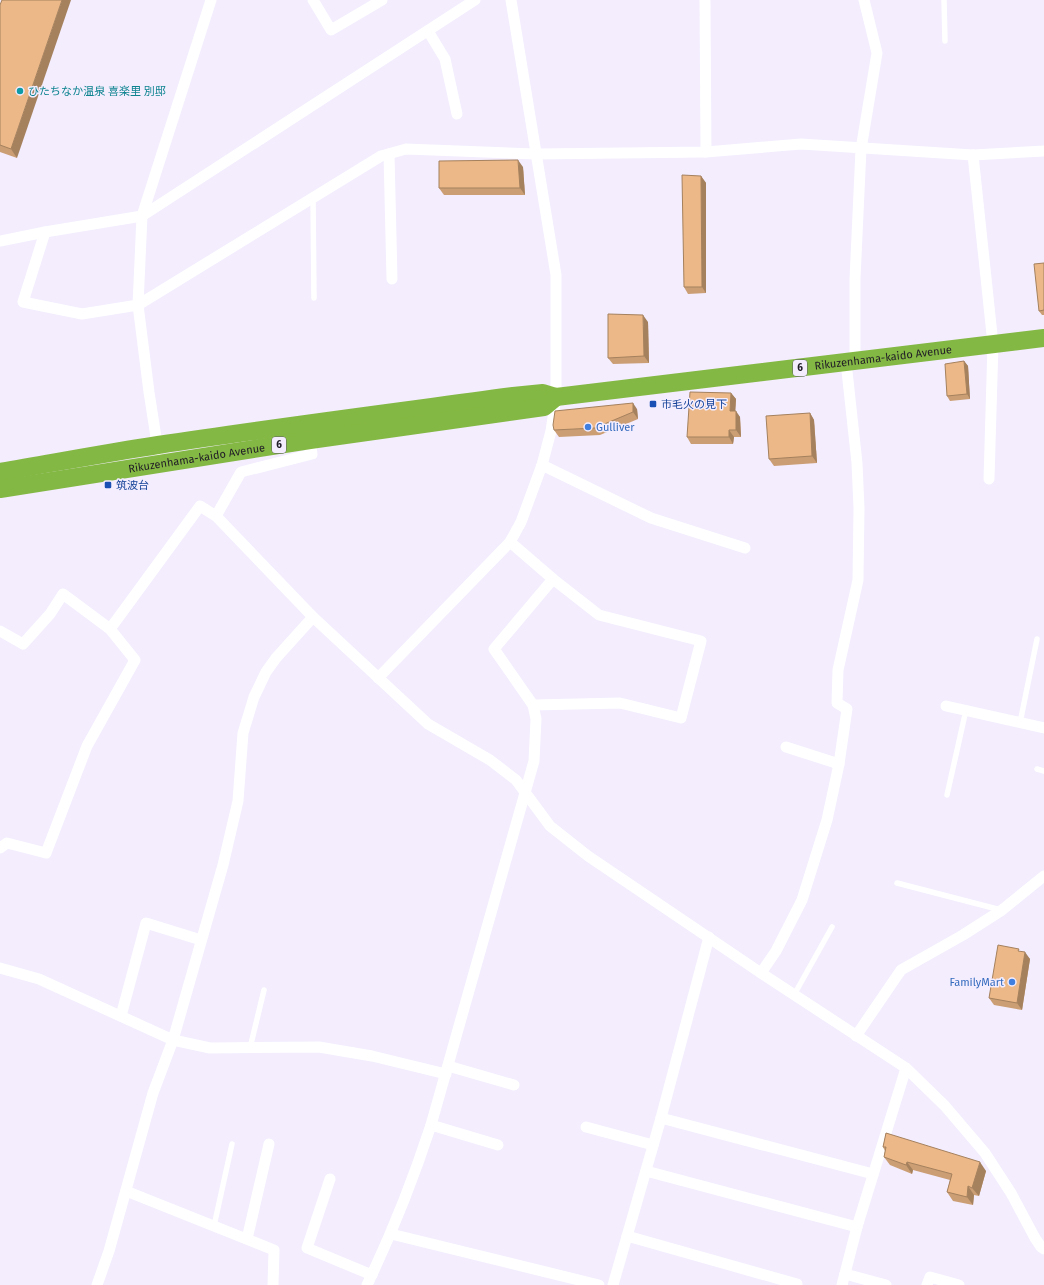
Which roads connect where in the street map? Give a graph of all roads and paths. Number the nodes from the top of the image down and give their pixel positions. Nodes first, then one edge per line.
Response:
1 (211, 0) edge
2 (313, 0) edge
3 (382, 0) edge
4 (475, 0) edge
5 (511, 0) edge
6 (705, 0) edge
7 (864, 0) edge
8 (944, 0) edge
9 (428, 30) junction
10 (945, 40) dead end
11 (457, 114) dead end
12 (862, 148) junction
13 (1044, 151) edge
14 (706, 152) junction
15 (389, 154) junction
16 (536, 154) junction
17 (973, 155) junction
18 (313, 197) junction
19 (142, 216) junction
20 (45, 232) junction
21 (0, 241) edge
22 (392, 279) dead end
23 (314, 298) dead end
24 (138, 305) junction
25 (1044, 338) edge
26 (993, 344) junction
27 (851, 361) junction
28 (556, 397) junction
29 (310, 440) junction
30 (157, 445) junction
31 (160, 463) junction
32 (542, 466) junction
33 (0, 472) edge
34 (990, 479) dead end
35 (0, 489) edge
36 (216, 516) junction
37 (510, 542) junction
38 (745, 548) dead end
39 (553, 579) junction
40 (314, 617) junction
41 (110, 629) junction
42 (0, 631) edge
43 (1037, 639) dead end
44 (378, 678) junction
45 (533, 705) junction
46 (946, 706) dead end
47 (966, 710) junction
48 (1020, 723) junction
49 (1044, 728) edge
50 (786, 748) dead end
51 (839, 764) junction
52 (1037, 769) dead end
53 (1044, 771) edge
54 (526, 792) junction
55 (947, 795) dead end
56 (0, 848) edge
57 (1044, 876) edge
58 (897, 883) dead end
59 (1002, 910) junction
60 (832, 927) dead end
61 (709, 937) junction
62 (201, 940) junction
63 (0, 968) edge
64 (761, 973) junction
65 (264, 990) dead end
66 (794, 995) junction
67 (121, 1016) junction
68 (856, 1036) junction
69 (173, 1040) junction
70 (250, 1048) junction
71 (906, 1068) junction
72 (447, 1070) junction
73 (514, 1085) dead end
74 (661, 1118) junction
75 (431, 1125) junction
76 (586, 1127) dead end
77 (232, 1144) dead end
78 (269, 1144) dead end
79 (498, 1145) dead end
80 (653, 1145) junction
81 (646, 1171) junction
82 (873, 1174) junction
83 (330, 1179) dead end
84 (126, 1191) junction
85 (214, 1226) junction
86 (857, 1227) junction
87 (391, 1234) junction
88 (627, 1236) junction
89 (247, 1239) junction
90 (1044, 1249) edge
91 (845, 1274) junction
92 (370, 1280) edge
93 (97, 1285) edge
94 (273, 1285) edge
95 (599, 1285) edge
96 (613, 1285) edge
97 (797, 1285) edge
98 (842, 1285) edge
99 (886, 1285) edge
100 (927, 1285) edge
101 (959, 1285) edge

1 - 19 street
2 - 3 street
4 - 9 street
5 - 16 street
6 - 14 street
7 - 12 street
8 - 10 lane
9 - 11 street
9 - 19 street
12 - 14 street
12 - 17 street
12 - 27 street
13 - 17 street
14 - 16 street
15 - 16 street
15 - 18 street
15 - 22 street
16 - 28 street
17 - 26 street
18 - 23 lane
18 - 24 street
19 - 20 street
19 - 24 street
20 - 21 street
20 - 24 street
24 - 30 street
25 - 26 highway, Rikuzenhama-kaido Avenue / 6
26 - 27 highway, Rikuzenhama-kaido Avenue / 6
26 - 34 street
27 - 28 highway, Rikuzenhama-kaido Avenue / 6
27 - 51 street
28 - 29 highway, Rikuzenhama-kaido Avenue / 6
28 - 30 highway, Rikuzenhama-kaido Avenue / 6
28 - 32 street
29 - 31 highway, Rikuzenhama-kaido Avenue / 6
29 - 36 street
30 - 31 street
30 - 33 highway, Rikuzenhama-kaido Avenue / 6
31 - 35 highway, Rikuzenhama-kaido Avenue / 6
32 - 37 street
32 - 38 street
36 - 40 street
36 - 41 street
37 - 39 street
37 - 44 street
39 - 45 street
39 - 45 street
40 - 44 street
40 - 62 street
41 - 42 street
41 - 56 street
43 - 48 lane
44 - 54 street
45 - 54 street
46 - 47 street
47 - 48 street
47 - 55 lane
48 - 49 street
50 - 51 street
51 - 64 street
52 - 53 lane
54 - 61 street
54 - 72 street
57 - 59 street
58 - 59 lane
59 - 68 street
60 - 66 lane
61 - 64 street
61 - 74 street
62 - 67 street
62 - 69 street
63 - 67 street
64 - 66 street
65 - 70 lane
66 - 68 street
67 - 69 street
68 - 71 street
69 - 70 street
69 - 84 street
70 - 72 street
71 - 82 street
71 - 90 street
72 - 73 street
72 - 75 street
74 - 80 street
74 - 82 street
75 - 79 street
75 - 87 street
76 - 80 street
77 - 85 lane
78 - 89 street
80 - 81 street
81 - 86 street
81 - 88 street
82 - 86 street
83 - 92 street
84 - 85 street
84 - 93 street
85 - 89 street
86 - 91 street
87 - 92 street
87 - 95 street
88 - 96 street
88 - 97 street
89 - 94 street
91 - 98 street
91 - 99 street
100 - 101 street

